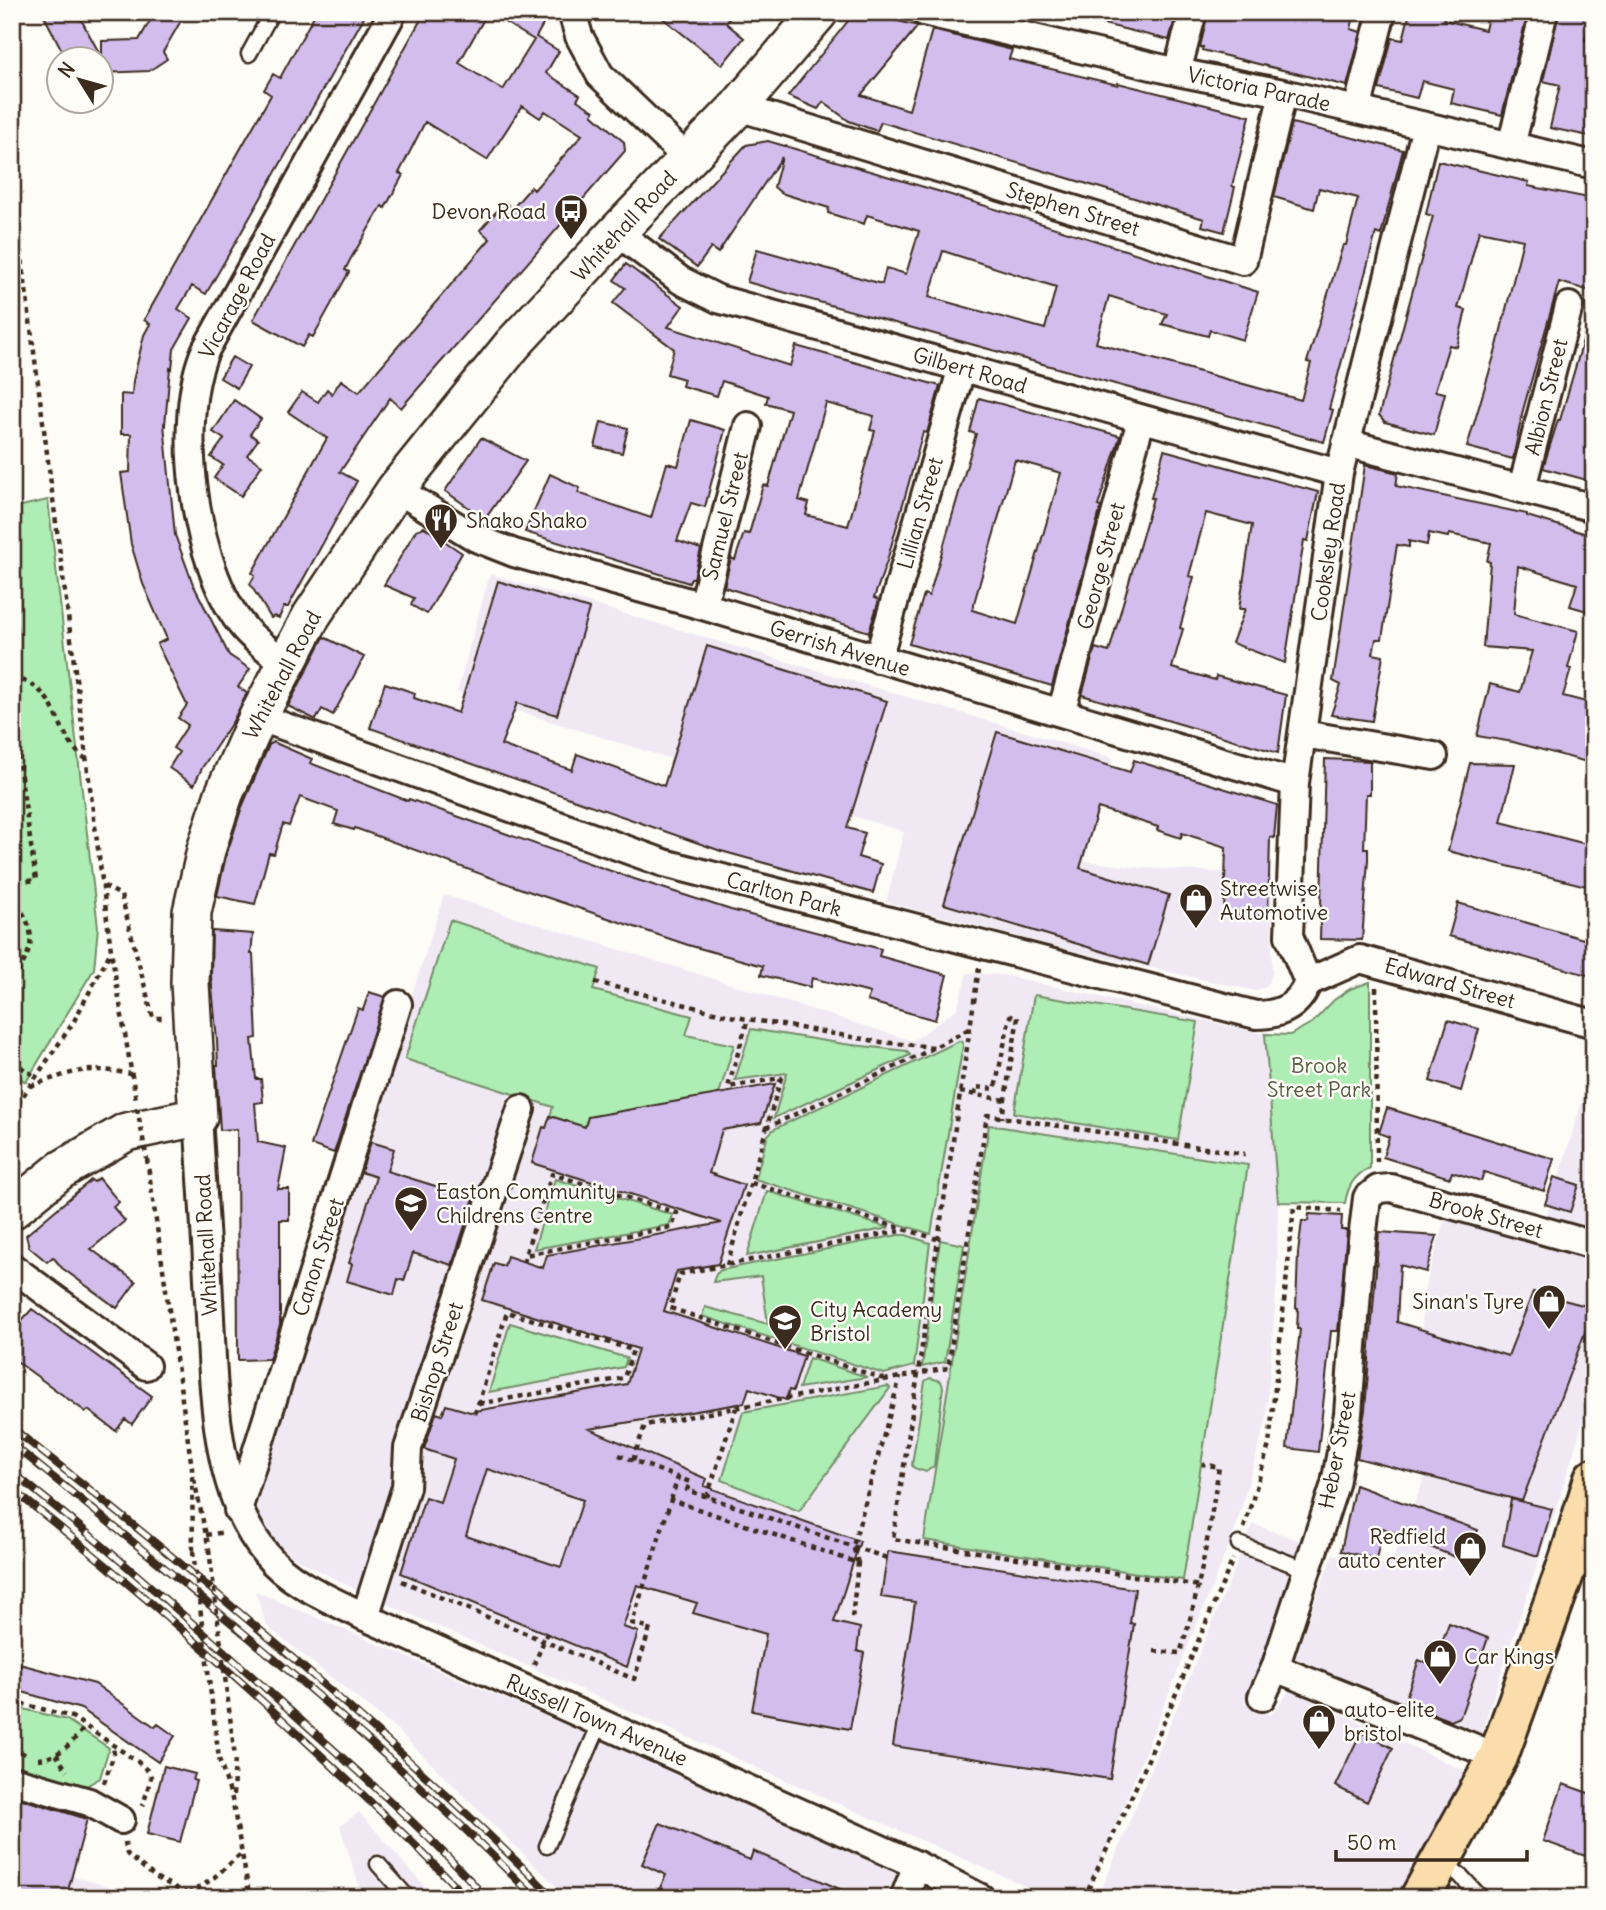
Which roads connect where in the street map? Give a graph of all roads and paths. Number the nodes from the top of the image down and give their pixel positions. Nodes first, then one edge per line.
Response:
1 (272, 12) edge
2 (393, 12) edge
3 (572, 12) edge
4 (819, 12) edge
5 (924, 12) edge
6 (1192, 12) edge
7 (1382, 12) edge
8 (1544, 12) edge
9 (249, 54) dead end
10 (1177, 72) junction
11 (1283, 93) junction
12 (738, 107) junction
13 (1357, 110) junction
14 (1426, 127) junction
15 (1511, 146) junction
16 (687, 158) junction
17 (1594, 164) edge
18 (12, 181) edge
19 (617, 232) junction
20 (1569, 306) dead end
21 (962, 367) junction
22 (1140, 420) junction
23 (748, 426) dead end
24 (1346, 443) junction
25 (1339, 473) junction
26 (1522, 488) junction
27 (396, 489) junction
28 (1594, 508) edge
29 (703, 606) junction
30 (878, 659) junction
31 (286, 663) junction
32 (12, 678) edge
33 (1061, 713) junction
34 (258, 718) junction
35 (1303, 734) junction
36 (12, 750) edge
37 (1434, 756) dead end
38 (88, 761) junction
39 (1296, 783) junction
40 (12, 883) edge
41 (104, 886) junction
42 (12, 895) edge
43 (111, 950) junction
44 (1376, 961) junction
45 (978, 972) dead end
46 (12, 981) edge
47 (595, 982) dead end
48 (1308, 982) junction
49 (398, 1004) dead end
50 (164, 1007) dead end
51 (748, 1019) junction
52 (1594, 1024) edge
53 (969, 1029) junction
54 (934, 1047) junction
55 (12, 1061) edge
56 (131, 1074) junction
57 (36, 1077) junction
58 (29, 1087) junction
59 (960, 1092) junction
60 (975, 1095) junction
61 (1006, 1100) junction
62 (521, 1109) dead end
63 (12, 1112) edge
64 (198, 1117) junction
65 (1002, 1118) junction
66 (766, 1128) junction
67 (1245, 1154) dead end
68 (751, 1183) junction
69 (1378, 1189) junction
70 (12, 1210) edge
71 (905, 1230) junction
72 (937, 1240) junction
73 (1594, 1245) edge
74 (525, 1255) junction
75 (524, 1262) dead end
76 (727, 1265) junction
77 (12, 1267) edge
78 (146, 1366) dead end
79 (917, 1374) junction
80 (900, 1377) junction
81 (885, 1380) junction
82 (478, 1404) junction
83 (736, 1408) junction
84 (475, 1414) dead end
85 (618, 1455) dead end
86 (634, 1460) junction
87 (1202, 1464) dead end
88 (192, 1468) junction
89 (678, 1477) junction
90 (1594, 1478) edge
91 (707, 1497) junction
92 (671, 1500) junction
93 (238, 1510) junction
94 (1239, 1544) dead end
95 (853, 1546) junction
96 (887, 1558) dead end
97 (858, 1563) junction
98 (1581, 1563) edge
99 (1307, 1570) junction
100 (379, 1571) junction
101 (1200, 1586) junction
102 (365, 1617) junction
103 (852, 1619) dead end
104 (547, 1633) dead end
105 (544, 1641) junction
106 (1154, 1651) dead end
107 (1275, 1668) junction
108 (525, 1688) junction
109 (1262, 1696) dead end
110 (12, 1701) edge
111 (601, 1721) junction
112 (85, 1727) junction
113 (12, 1747) edge
114 (113, 1747) junction
115 (1498, 1757) junction
116 (12, 1780) edge
117 (232, 1799) junction
118 (95, 1805) junction
119 (121, 1820) junction
120 (547, 1846) dead end
121 (242, 1854) junction
122 (1441, 1862) junction
123 (378, 1864) dead end
124 (918, 1865) junction
125 (189, 1896) edge
126 (250, 1898) edge
127 (408, 1898) edge
128 (904, 1898) edge
129 (981, 1898) edge
130 (1420, 1898) edge
131 (1481, 1898) edge

1 - 9 lane
2 - 31 street, Vicarage Road
3 - 16 street
4 - 12 main road, Whitehall Road
5 - 10 street, Victoria Parade
6 - 10 street
7 - 13 street
8 - 15 street
10 - 11 street, Victoria Parade
11 - 12 street, Stephen Street
11 - 13 street, Victoria Parade
12 - 16 main road, Whitehall Road
13 - 14 street, Victoria Parade
14 - 15 street, Victoria Parade
14 - 24 street, Cooksley Road
15 - 17 street, Victoria Parade
16 - 19 main road, Whitehall Road
18 - 38 path
19 - 21 street, Gilbert Road
19 - 27 main road, Whitehall Road
20 - 26 street, Albion Street
21 - 22 street, Gilbert Road
21 - 30 street, Lillian Street
22 - 25 street, Gilbert Road
22 - 33 street, George Street
23 - 29 street, Samuel Street
24 - 25 street, Cooksley Road
24 - 26 street
25 - 35 street, Cooksley Road
26 - 28 street
27 - 29 street, Gerrish Avenue
27 - 31 main road, Whitehall Road
29 - 30 street, Gerrish Avenue
30 - 33 street, Gerrish Avenue
31 - 34 main road, Whitehall Road
32 - 38 path
33 - 39 street, Gerrish Avenue
34 - 48 street, Carlton Park
34 - 64 main road, Whitehall Road
35 - 37 street
35 - 39 street, Cooksley Road
36 - 40 path
38 - 41 path
39 - 48 street, Cooksley Road
41 - 43 path
41 - 50 path
42 - 46 path
43 - 56 path
43 - 57 path
44 - 48 street, Edward Street
44 - 52 street, Edward Street
44 - 69 path
45 - 53 path
47 - 51 path
49 - 93 street, Canon Street
51 - 54 path
51 - 66 path
53 - 54 path
53 - 59 path
54 - 66 path
55 - 57 path
56 - 58 path
56 - 88 path, bridge
57 - 58 path
58 - 63 path
59 - 60 path
59 - 72 path
60 - 61 path
60 - 61 path
61 - 65 path
62 - 100 street, Bishop Street
64 - 70 main road
64 - 93 street, Whitehall Road
65 - 67 path
65 - 79 path
66 - 68 path
68 - 71 path
68 - 76 path
69 - 73 street, Brook Street
69 - 99 street, Heber Street
71 - 72 path
71 - 76 path
72 - 79 path
74 - 74 path
74 - 75 path
76 - 81 path
77 - 78 street
79 - 80 path
79 - 101 path
80 - 81 path
80 - 95 path
81 - 83 path
82 - 82 path
82 - 84 path
83 - 86 path
83 - 91 path
85 - 86 path
86 - 89 path
87 - 101 path
88 - 117 path, bridge
88 - 117 path, bridge
89 - 91 path
89 - 92 path
90 - 98 main road
91 - 95 path
92 - 97 path
92 - 105 path
93 - 102 street, Russell Town Avenue
94 - 99 lane
95 - 96 path
95 - 97 path
97 - 103 path
98 - 115 main road
99 - 107 street, Heber Street
100 - 102 street, Bishop Street
100 - 105 path
101 - 106 path
102 - 108 street, Russell Town Avenue
104 - 105 path
105 - 108 path
107 - 109 street, Heber Street
107 - 115 street
108 - 111 street, Russell Town Avenue
110 - 112 path
111 - 120 lane
111 - 124 street, Russell Town Avenue
112 - 113 path
112 - 114 path
114 - 118 path
114 - 119 path
115 - 122 main road
116 - 118 street
117 - 121 path
118 - 119 street
119 - 125 path
121 - 125 path
121 - 126 path
122 - 130 main road
122 - 131 lane
123 - 127 lane
124 - 128 street
124 - 129 street, Russell Town Avenue

